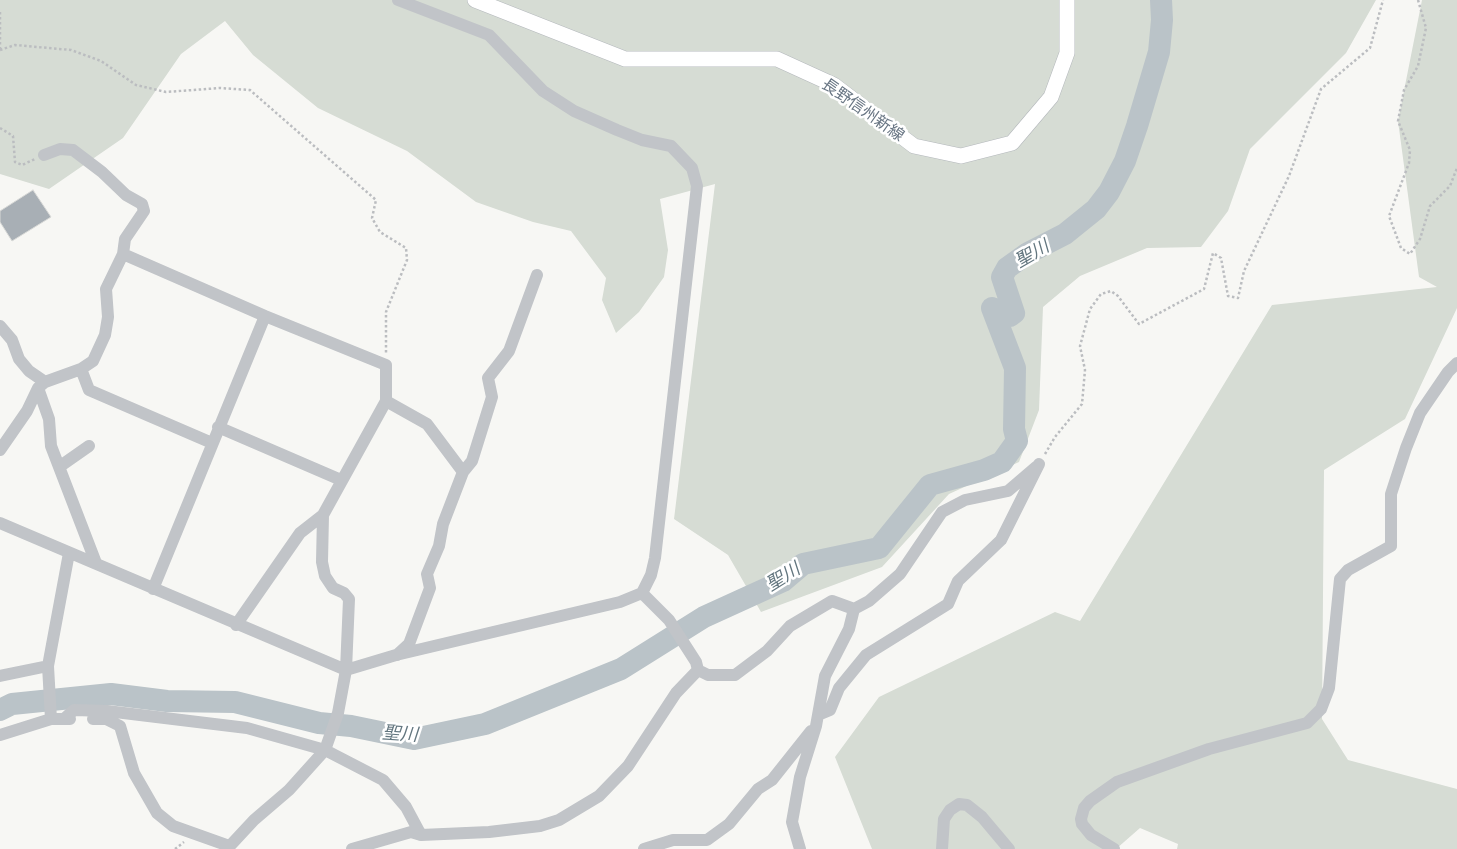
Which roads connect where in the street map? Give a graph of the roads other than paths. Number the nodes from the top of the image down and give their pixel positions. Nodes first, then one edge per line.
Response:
1 (398, 0) edge
2 (475, 0) edge
3 (1067, 0) edge
4 (44, 155) road end
5 (123, 254) junction
6 (537, 275) dead end
7 (265, 316) junction
8 (0, 326) edge
9 (1457, 363) edge
10 (81, 369) junction
11 (42, 385) junction
12 (386, 401) junction
13 (218, 427) junction
14 (212, 443) junction
15 (89, 446) dead end
16 (0, 450) edge
17 (59, 468) junction
18 (463, 472) junction
19 (341, 480) junction
20 (323, 515) junction
21 (0, 523) edge
22 (70, 553) junction
23 (96, 563) junction
24 (153, 589) junction
25 (642, 593) junction
26 (854, 609) junction
27 (236, 625) junction
28 (396, 655) junction
29 (48, 666) junction
30 (346, 670) junction
31 (698, 670) junction
32 (0, 676) edge
33 (51, 715) junction
34 (64, 719) junction
35 (817, 720) junction
36 (0, 734) edge
37 (328, 745) junction
38 (421, 835) junction
39 (228, 848) edge
40 (352, 849) edge
41 (644, 849) edge
42 (800, 849) edge
43 (942, 849) edge
44 (1009, 849) edge
45 (1114, 849) edge

1 - 25 street
2 - 3 main road, 長野信州新線
4 - 5 street
5 - 7 street
5 - 10 street
6 - 18 street
7 - 12 street
7 - 13 street
8 - 11 street
9 - 45 street
10 - 11 street
10 - 14 street
11 - 16 street
11 - 17 street
12 - 18 street
12 - 19 street
13 - 14 street
13 - 19 street
14 - 24 street
15 - 17 street
17 - 23 street
18 - 28 street
19 - 20 street
20 - 27 street
20 - 30 street
21 - 22 street
22 - 23 street
22 - 29 street
23 - 24 street
24 - 27 street
25 - 28 street
25 - 31 street
26 - 31 street
26 - 35 street
26 - 35 street
27 - 30 street
28 - 30 street
29 - 32 street
29 - 33 street
30 - 37 street
31 - 38 street
33 - 34 street
33 - 36 street
34 - 37 street
34 - 39 street
35 - 41 street
35 - 42 street
37 - 38 street
37 - 39 street
38 - 40 street
43 - 44 street

